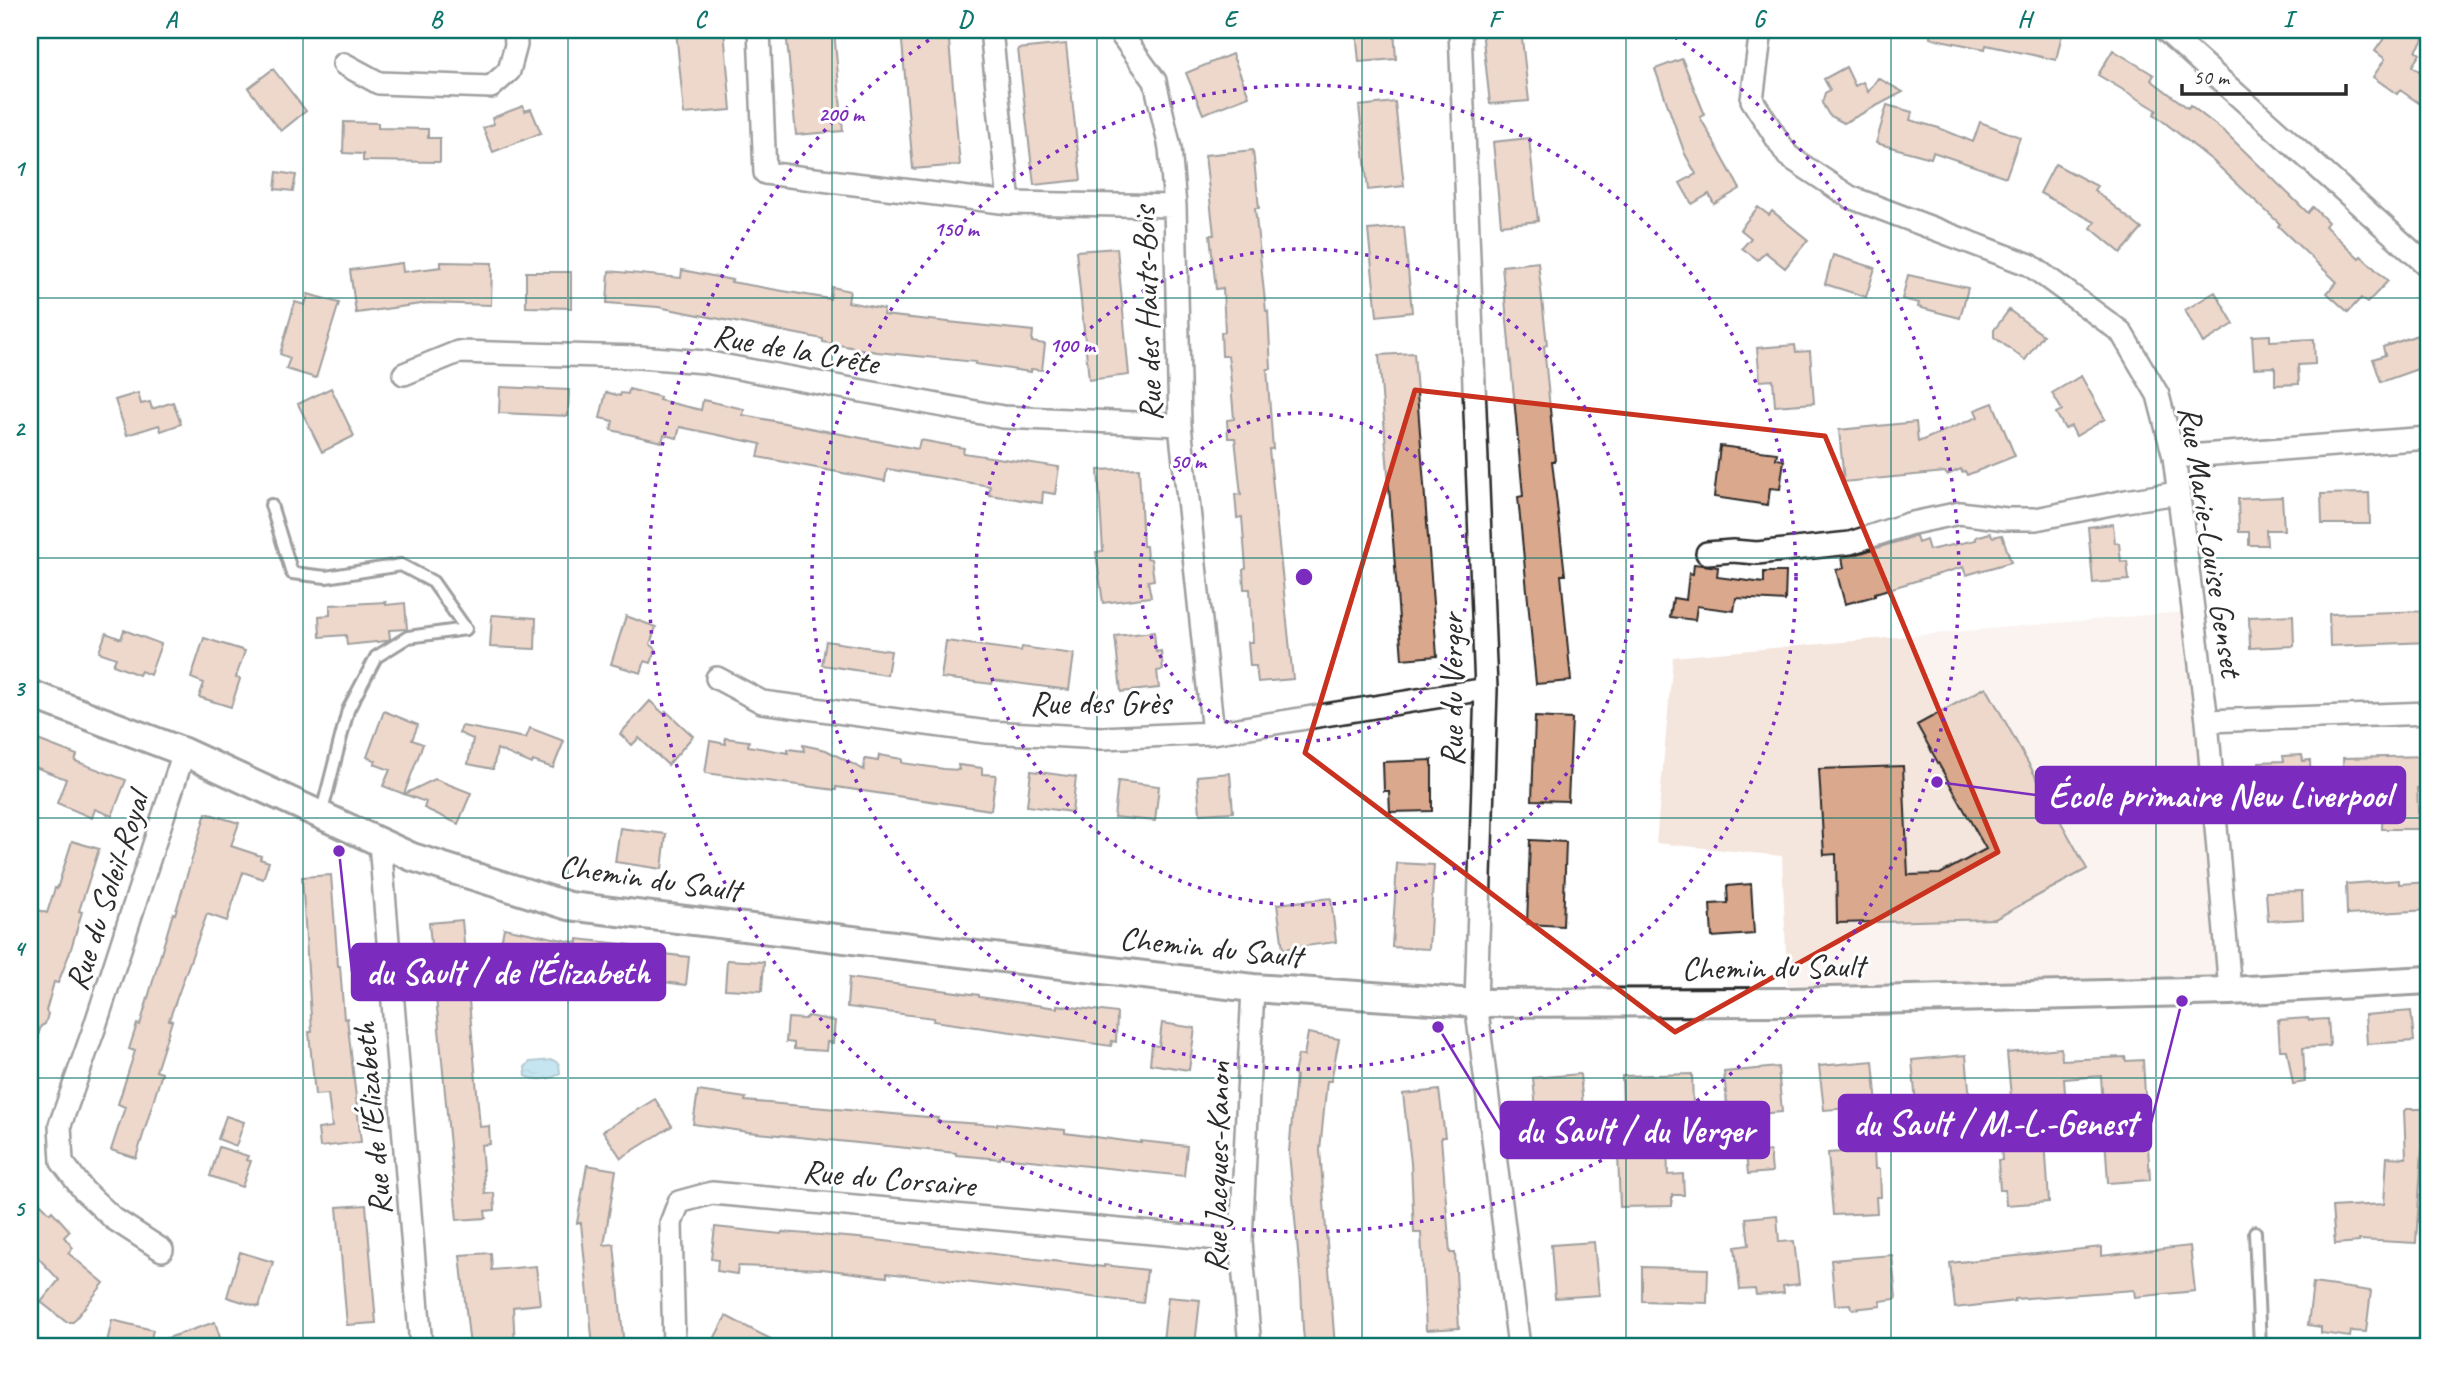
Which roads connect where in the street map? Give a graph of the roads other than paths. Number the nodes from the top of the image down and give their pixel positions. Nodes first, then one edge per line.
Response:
1 (515, 30) edge
2 (759, 30) edge
3 (991, 30) edge
4 (1118, 30) edge
5 (1460, 30) edge
6 (1761, 30) edge
7 (2165, 30) edge
8 (344, 64) dead end
9 (1009, 203) junction
10 (1175, 206) junction
11 (2429, 267) edge
12 (404, 374) dead end
13 (1180, 425) junction
14 (2429, 438) edge
15 (2174, 457) junction
16 (2178, 493) junction
17 (271, 505) dead end
18 (1707, 552) dead end
19 (717, 678) dead end
20 (1486, 689) junction
21 (30, 694) edge
22 (2429, 713) edge
23 (2207, 721) junction
24 (1213, 733) junction
25 (184, 752) junction
26 (321, 816) junction
27 (380, 843) junction
28 (2429, 980) edge
29 (1253, 988) junction
30 (2230, 992) junction
31 (1476, 1003) junction
32 (2255, 1233) dead end
33 (1241, 1241) junction
34 (162, 1250) dead end
35 (421, 1347) edge
36 (674, 1347) edge
37 (1250, 1347) edge
38 (1519, 1347) edge
39 (2260, 1347) edge

1 - 8 street
2 - 9 street
3 - 9 street
4 - 10 street, Rue des Hauts-Bois
5 - 20 street, Rue du Verger
6 - 15 street, Rue Marie-Louise Genset
7 - 11 street
9 - 10 street
10 - 13 street, Rue des Hauts-Bois
12 - 13 street, Rue de la Crête
13 - 24 street, Rue des Hauts-Bois
14 - 15 street
15 - 16 street, Rue Marie-Louise Genset
16 - 18 street
16 - 23 street, Rue Marie-Louise Genset
17 - 26 lane
19 - 24 street, Rue des Grès
20 - 24 street, Rue des Grès
20 - 31 street, Rue du Verger
21 - 25 street, Chemin du Sault
22 - 23 street
23 - 30 street, Rue Marie-Louise Genset
25 - 26 street, Chemin du Sault
25 - 34 street, Rue du Soleil-Royal
26 - 27 street, Chemin du Sault
27 - 29 street, Chemin du Sault
27 - 35 street, Rue de l'Élizabeth
28 - 30 street, Chemin du Sault
29 - 31 street, Chemin du Sault
29 - 33 street, Rue Jacques-Kanon
30 - 31 street, Chemin du Sault
31 - 38 street, Rue du Verger
32 - 39 lane
33 - 36 street, Rue du Corsaire
33 - 37 street, Rue Jacques-Kanon

